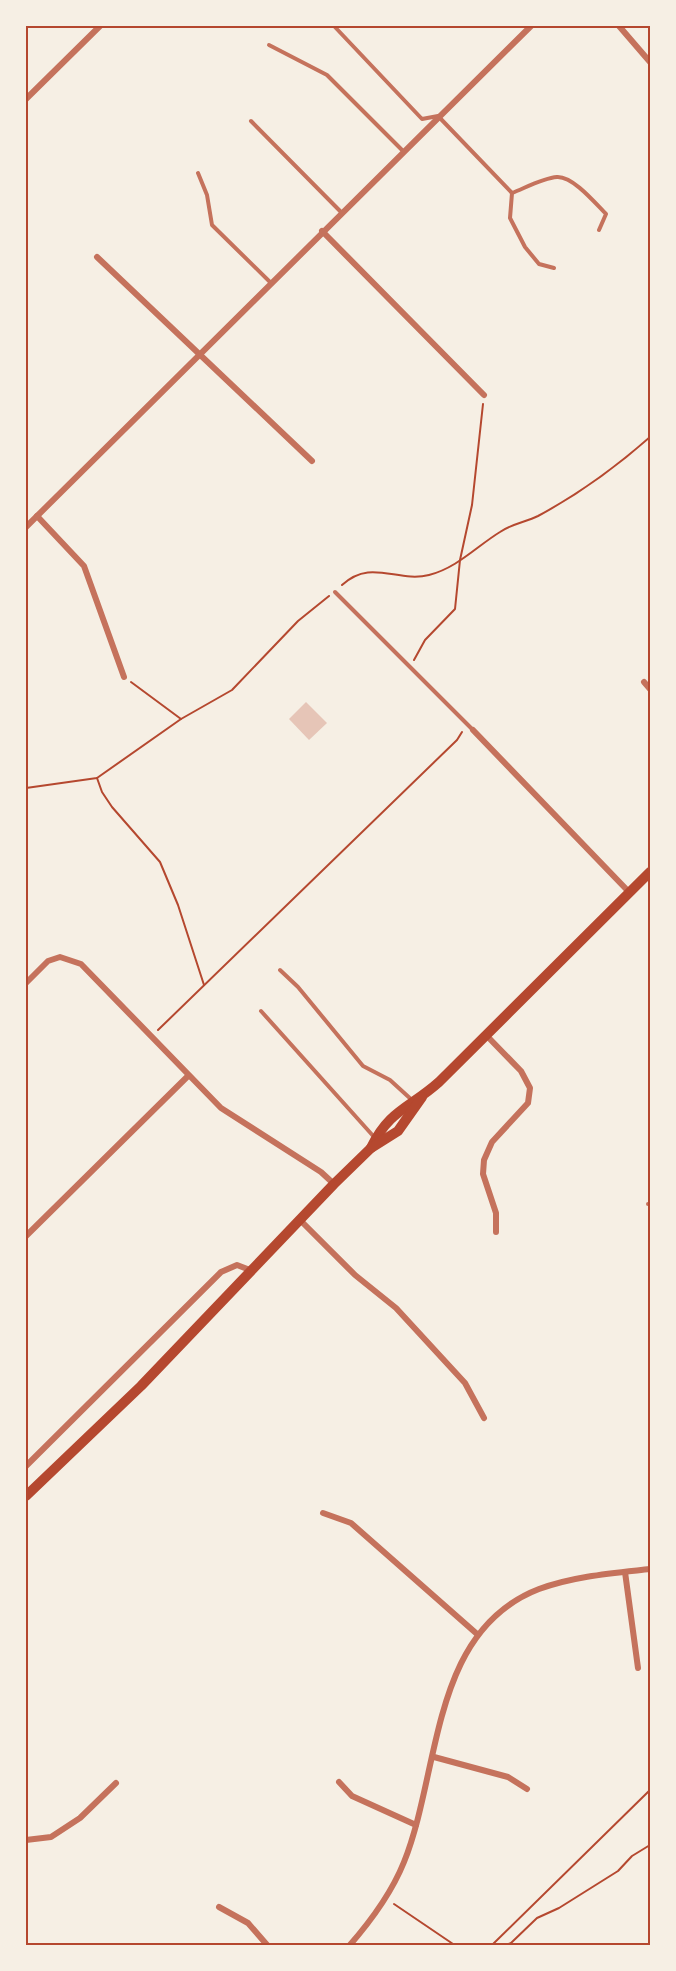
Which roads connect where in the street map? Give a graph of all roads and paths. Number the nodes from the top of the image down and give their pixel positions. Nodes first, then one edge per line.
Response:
1 (100, 26) edge
2 (334, 26) edge
3 (531, 26) edge
4 (619, 26) edge
5 (269, 45) dead end
6 (651, 62) edge
7 (26, 99) edge
8 (438, 116) junction
9 (251, 121) dead end
10 (405, 152) junction
11 (198, 173) dead end
12 (512, 193) junction
13 (342, 213) junction
14 (599, 230) dead end
15 (322, 231) junction
16 (97, 257) dead end
17 (554, 268) dead end
18 (271, 283) junction
19 (197, 355) junction
20 (484, 395) joint
21 (651, 437) edge
22 (312, 461) dead end
23 (37, 516) junction
24 (26, 527) edge
25 (460, 560) junction
26 (334, 592) junction
27 (412, 669) junction
28 (124, 677) joint
29 (644, 682) dead end
30 (651, 689) edge
31 (181, 719) junction
32 (466, 724) junction
33 (473, 730) joint
34 (97, 778) junction
35 (26, 788) edge
36 (651, 872) edge
37 (630, 892) junction
38 (280, 970) dead end
39 (26, 983) edge
40 (204, 985) junction
41 (261, 1011) dead end
42 (486, 1035) junction
43 (152, 1036) junction
44 (188, 1076) junction
45 (418, 1101) junction
46 (376, 1143) junction
47 (334, 1184) junction
48 (299, 1219) junction
49 (496, 1232) dead end
50 (26, 1236) edge
51 (250, 1270) junction
52 (484, 1418) dead end
53 (26, 1466) edge
54 (26, 1496) edge
55 (323, 1514) dead end
56 (651, 1569) edge
57 (625, 1572) junction
58 (477, 1634) junction
59 (638, 1668) dead end
60 (434, 1757) junction
61 (116, 1782) dead end
62 (339, 1782) dead end
63 (527, 1789) dead end
64 (651, 1790) edge
65 (416, 1825) junction
66 (26, 1840) edge
67 (651, 1845) edge
68 (384, 1898) junction
69 (219, 1907) dead end
70 (268, 1946) edge
71 (349, 1946) edge
72 (456, 1946) edge
73 (490, 1946) edge
74 (504, 1946) edge

1 - 7 street
2 - 8 lane
3 - 8 street
4 - 6 street
5 - 10 lane
8 - 10 street
8 - 12 lane
9 - 13 lane
10 - 13 street
11 - 18 lane
12 - 14 lane
12 - 17 lane
13 - 15 street
15 - 18 street
15 - 20 street
16 - 19 street
18 - 19 street
19 - 22 street
19 - 23 street
20 - 25 path
21 - 25 path
23 - 24 street
23 - 28 street
25 - 26 path
25 - 27 path
26 - 27 lane
26 - 31 path
27 - 32 lane
28 - 31 path
29 - 30 street
31 - 34 path
32 - 33 lane
32 - 40 path
33 - 37 street
34 - 35 path
34 - 40 path
36 - 37 main road
37 - 42 main road
38 - 45 lane
39 - 43 street
40 - 43 path
41 - 46 lane
42 - 45 main road
42 - 49 street
43 - 44 street
44 - 47 street
44 - 50 street
45 - 46 main road
46 - 47 main road
47 - 48 main road
48 - 51 main road
48 - 52 street
51 - 53 street
51 - 54 main road
55 - 58 street
56 - 57 street
57 - 58 street
57 - 59 street
58 - 60 street
60 - 63 street
60 - 65 street
61 - 66 street
62 - 65 street
64 - 73 path
65 - 68 street
67 - 74 path
68 - 71 street
68 - 72 path
69 - 70 street

